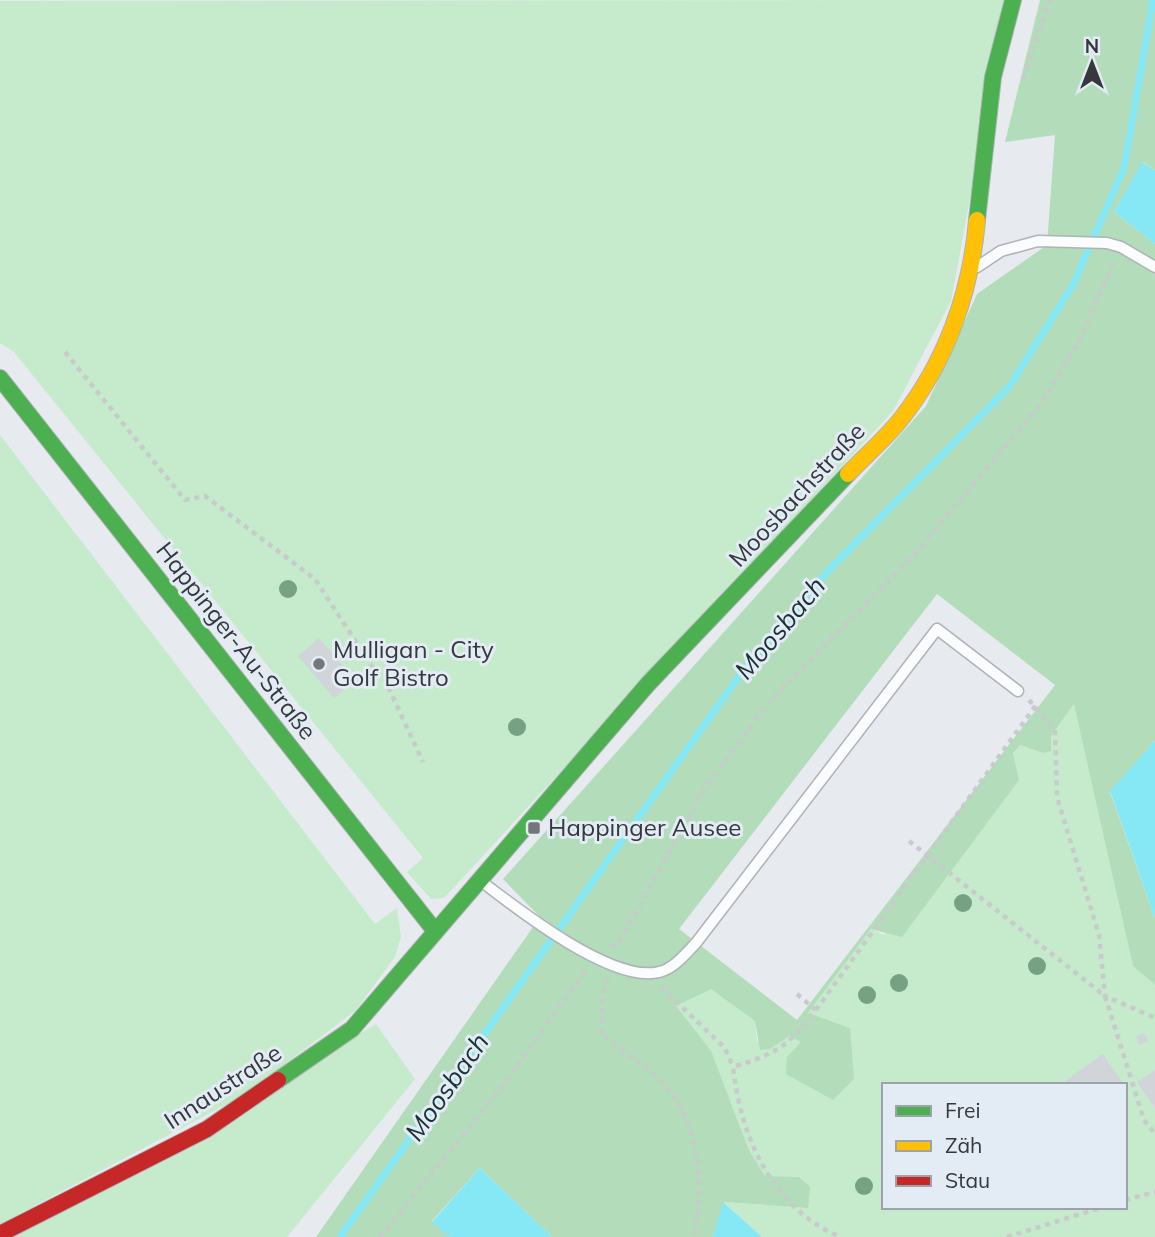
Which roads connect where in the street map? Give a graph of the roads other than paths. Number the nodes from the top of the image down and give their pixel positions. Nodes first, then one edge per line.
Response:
1 (1013, 0) edge
2 (1155, 267) edge
3 (971, 270) junction
4 (0, 379) edge
5 (1018, 691) road end
6 (478, 879) junction
7 (435, 931) junction
8 (0, 1234) edge

1 - 3 street, Moosbachstraße
2 - 3 lane
3 - 6 street, Moosbachstraße
4 - 7 street, Happinger-Au-Straße
5 - 6 lane
6 - 7 street, Moosbachstraße
7 - 8 street, Innaustraße

